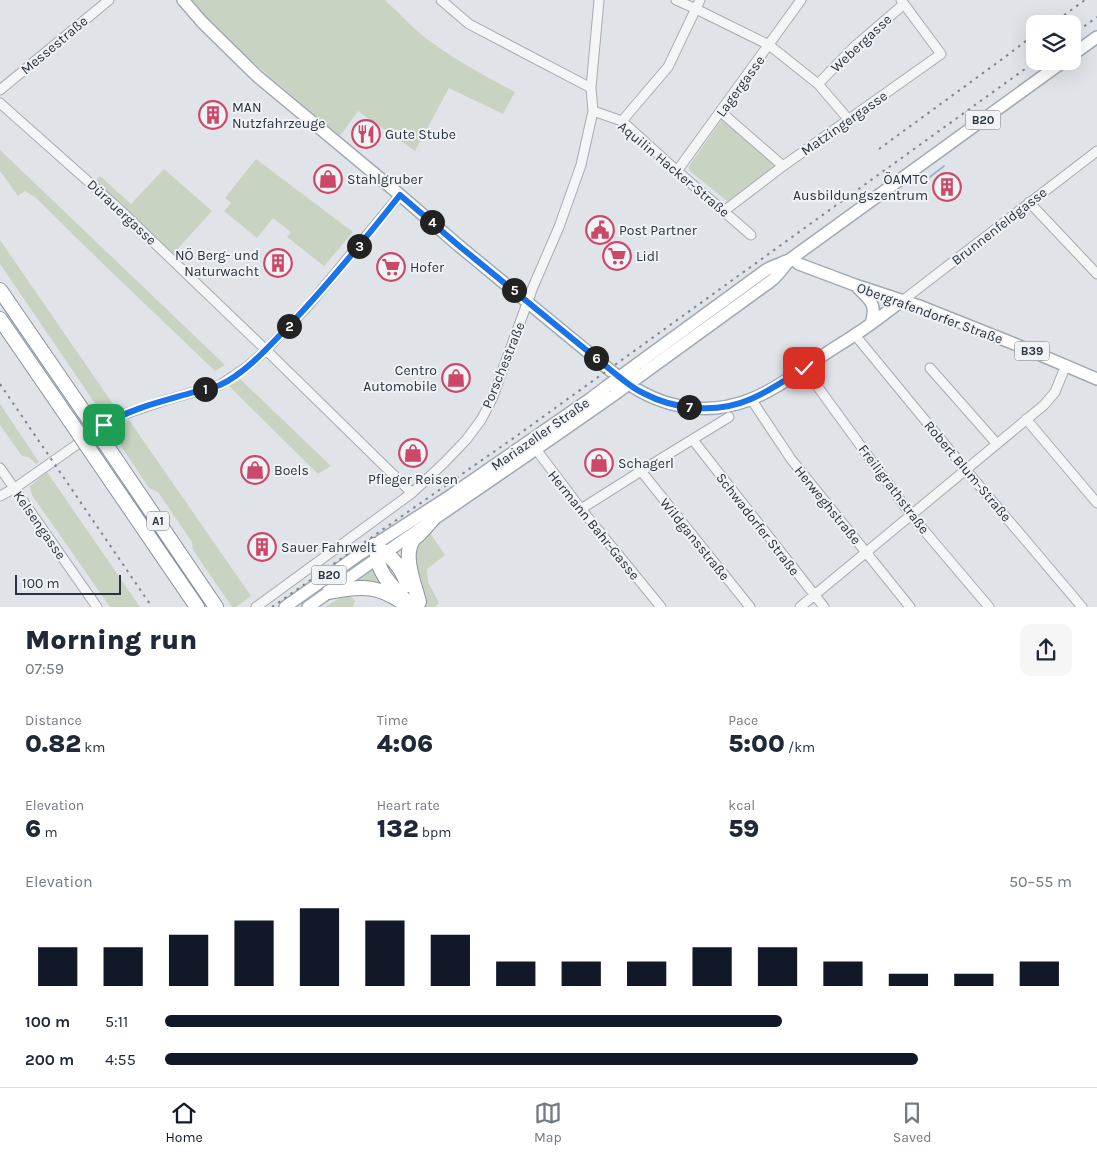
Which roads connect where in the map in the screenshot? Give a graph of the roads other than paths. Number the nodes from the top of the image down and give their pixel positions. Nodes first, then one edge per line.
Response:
1 (109, 0) edge
2 (183, 0) edge
3 (441, 0) edge
4 (599, 0) edge
5 (676, 0) edge
6 (700, 0) edge
7 (801, 0) edge
8 (903, 2) edge
9 (696, 9) junction
10 (1097, 37) edge
11 (769, 45) junction
12 (1081, 49) edge
13 (1052, 70) edge
14 (818, 84) junction
15 (591, 88) junction
16 (0, 90) edge
17 (0, 103) edge
18 (593, 111) junction
19 (721, 112) junction
20 (849, 120) junction
21 (622, 121) junction
22 (1097, 151) edge
23 (783, 166) junction
24 (678, 171) junction
25 (400, 195) junction
26 (1029, 202) junction
27 (724, 211) junction
28 (751, 235) dead end
29 (792, 258) junction
30 (1097, 274) edge
31 (854, 285) junction
32 (0, 290) edge
33 (902, 301) junction
34 (528, 302) junction
35 (0, 319) edge
36 (871, 324) junction
37 (855, 335) junction
38 (266, 350) junction
39 (1066, 365) junction
40 (804, 368) junction
41 (930, 368) dead end
42 (1096, 377) edge
43 (751, 399) junction
44 (729, 417) dead end
45 (1026, 419) junction
46 (693, 440) junction
47 (997, 444) junction
48 (533, 445) junction
49 (0, 468) edge
50 (966, 470) junction
51 (641, 471) junction
52 (14, 488) junction
53 (412, 493) junction
54 (0, 496) edge
55 (1097, 503) edge
56 (581, 509) junction
57 (911, 515) junction
58 (432, 520) junction
59 (379, 551) junction
60 (866, 553) junction
61 (328, 592) junction
62 (814, 595) junction
63 (415, 606) edge
64 (97, 607) edge
65 (197, 607) edge
66 (216, 607) edge
67 (256, 607) edge
68 (285, 607) edge
69 (308, 607) edge
70 (661, 607) edge
71 (750, 607) edge
72 (800, 607) edge
73 (824, 607) edge
74 (910, 607) edge
75 (989, 607) edge
76 (1082, 607) edge

1 - 16 street, Messestraße
2 - 25 main road
3 - 15 street
4 - 15 street, Porschestraße
5 - 9 street
6 - 9 street
7 - 11 street, Lagergasse
8 - 14 street, Webergasse
8 - 20 street, Matzingergasse
9 - 11 street
9 - 21 street
10 - 12 main road
11 - 14 street
11 - 19 street, Lagergasse
13 - 29 main road, Mariazeller Straße / B20
14 - 20 street
15 - 18 street, Porschestraße
17 - 38 street, Dürauergasse
18 - 21 street, Aquilin Hacker-Straße
18 - 34 street, Porschestraße
19 - 23 street
19 - 24 street, Lagergasse
20 - 23 street, Matzingergasse
21 - 24 street, Aquilin Hacker-Straße
22 - 26 street, Brunnenfeldgasse
23 - 27 street, Matzingergasse
24 - 27 street, Aquilin Hacker-Straße
25 - 34 main road
25 - 38 street
26 - 30 street
26 - 33 street, Brunnenfeldgasse
27 - 28 street, Aquilin Hacker-Straße
29 - 31 main road, Obergrafendorfer Straße / B39
29 - 48 main road, Mariazeller Straße / B20, bridge
31 - 33 main road, Obergrafendorfer Straße / B39
31 - 36 main road
32 - 66 highway, A1, bridge
33 - 36 main road
33 - 39 main road, Obergrafendorfer Straße / B39
34 - 43 main road
34 - 53 street, Porschestraße
35 - 65 highway, A1, bridge
36 - 37 main road
37 - 40 main road
37 - 50 street, Robert Blum-Straße
38 - 52 street
38 - 53 street, Dürauergasse
39 - 42 main road, Obergrafendorfer Straße / B39
39 - 45 street
40 - 43 main road
40 - 57 street, Freiligrathstraße
41 - 47 street
43 - 60 street, Herweghstraße
44 - 46 street
45 - 47 street
45 - 55 street
46 - 51 street
46 - 62 street, Schwadorfer Straße
47 - 50 street
48 - 56 street, Hermann Bahr-Gasse
48 - 58 main road, Mariazeller Straße / B20
48 - 59 main road, Mariazeller Straße / B20
49 - 52 street, Kelsengasse
50 - 57 street
50 - 76 street, Robert Blum-Straße
51 - 56 street
51 - 71 street, Wildgansstraße
52 - 54 street
52 - 64 street, Kelsengasse
53 - 67 street, Porschestraße
56 - 70 street, Hermann Bahr-Gasse
57 - 60 street
57 - 75 street, Freiligrathstraße
58 - 59 main road, Mariazeller Straße / B20
58 - 63 highway
59 - 61 main road, Mariazeller Straße / B20
59 - 63 highway
59 - 68 main road, Mariazeller Straße / B20
60 - 62 street
60 - 74 street, Herweghstraße
61 - 63 highway
61 - 69 main road, Mariazeller Straße / B20
62 - 72 street
62 - 73 street, Schwadorfer Straße

